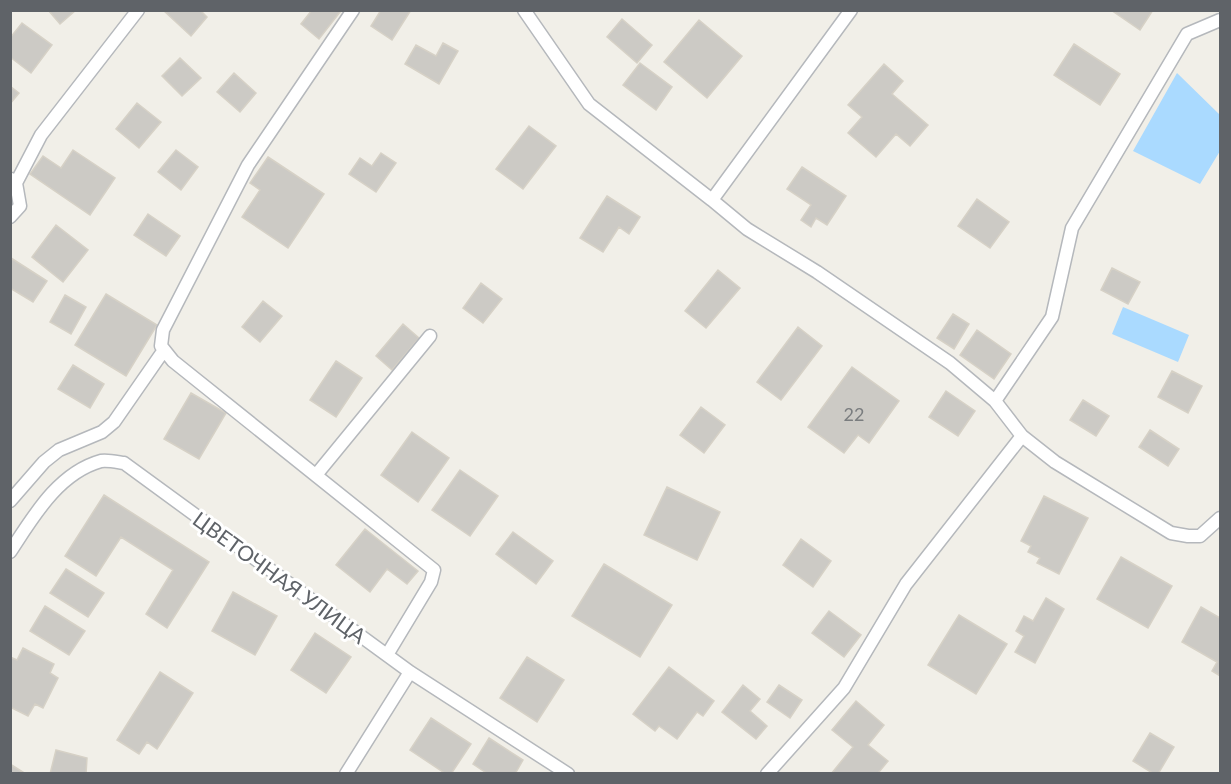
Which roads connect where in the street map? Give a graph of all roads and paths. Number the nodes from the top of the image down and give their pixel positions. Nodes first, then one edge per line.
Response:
1 (138, 10) edge
2 (353, 10) edge
3 (524, 10) edge
4 (851, 10) edge
5 (1221, 20) edge
6 (13, 181) edge
7 (712, 200) junction
8 (10, 217) edge
9 (430, 336) dead end
10 (164, 350) junction
11 (995, 401) junction
12 (1022, 436) junction
13 (316, 474) junction
14 (10, 501) edge
15 (1221, 518) edge
16 (10, 552) edge
17 (387, 655) junction
18 (410, 672) junction
19 (346, 774) edge
20 (568, 774) edge
21 (767, 774) edge

1 - 6 lane
2 - 10 lane
3 - 7 lane
4 - 7 lane
5 - 11 lane
6 - 8 lane
7 - 11 lane
9 - 13 lane
10 - 13 lane
10 - 14 lane
11 - 12 lane
12 - 15 lane
12 - 21 lane
13 - 17 lane
16 - 17 lane, ЦВЕТОЧНАЯ УЛИЦА
17 - 18 lane, ЦВЕТОЧНАЯ УЛИЦА
18 - 19 lane
18 - 20 lane, ЦВЕТОЧНАЯ УЛИЦА

